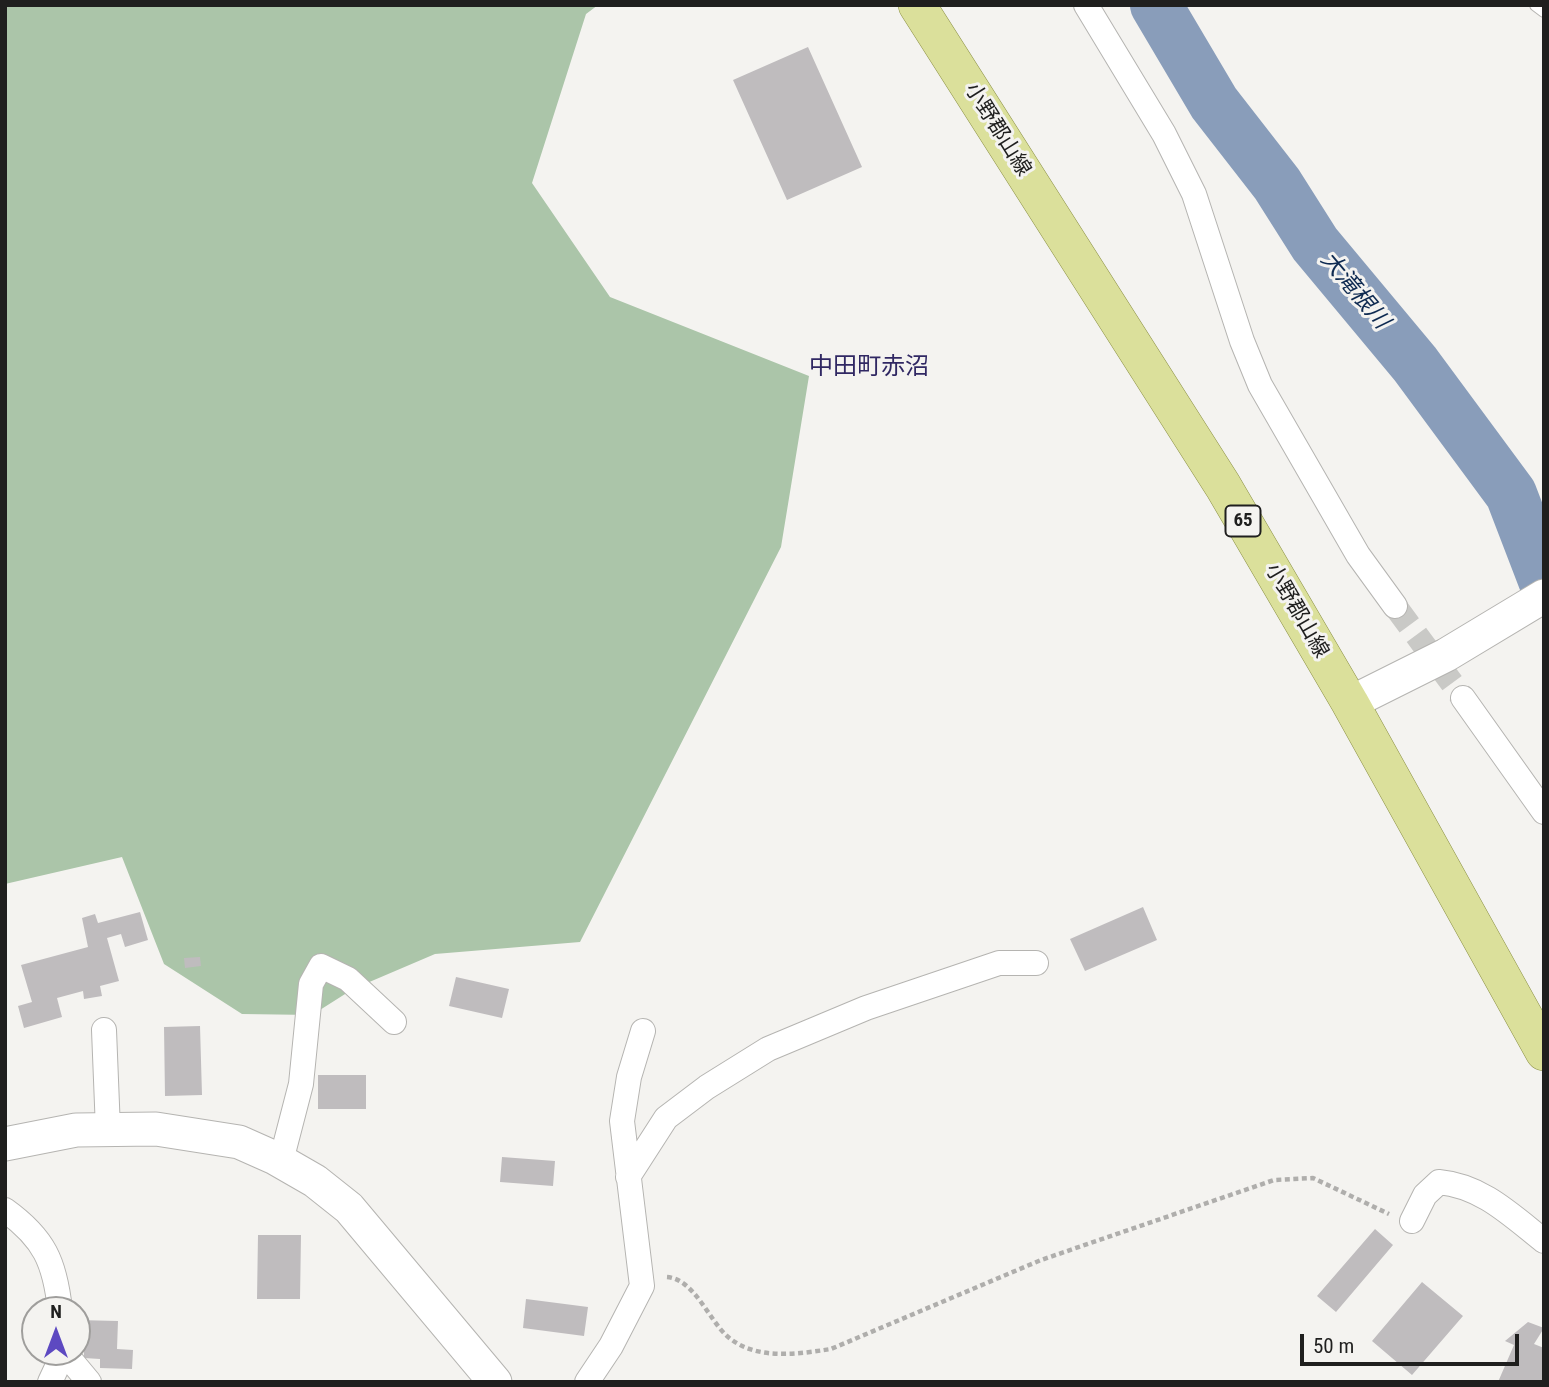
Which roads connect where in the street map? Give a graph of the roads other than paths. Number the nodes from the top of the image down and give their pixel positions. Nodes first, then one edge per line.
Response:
1 (918, 5) edge
2 (1086, 5) edge
3 (1536, 5) edge
4 (1544, 11) edge
5 (1544, 596) edge
6 (1395, 606) tunnel mouth
7 (1463, 698) tunnel mouth
8 (1350, 703) junction
9 (1544, 812) edge
10 (1036, 963) dead end
11 (394, 1022) dead end
12 (104, 1030) dead end
13 (643, 1031) dead end
14 (1544, 1052) edge
15 (108, 1130) junction
16 (5, 1144) edge
17 (281, 1161) junction
18 (628, 1177) junction
19 (5, 1210) edge
20 (1412, 1221) road end
21 (1544, 1241) edge
22 (57, 1296) edge
23 (57, 1366) edge
24 (76, 1366) edge
25 (50, 1382) edge
26 (89, 1382) edge
27 (495, 1382) edge
28 (587, 1382) edge

1 - 8 main road, 小野郡山線 / 65
2 - 6 street
3 - 4 lane
5 - 8 street
7 - 9 street
8 - 14 main road, 小野郡山線 / 65
10 - 18 street
11 - 17 street
12 - 15 street
13 - 18 street
15 - 16 street
15 - 17 street
17 - 27 street
18 - 28 street
19 - 22 street
20 - 21 street
23 - 25 street
24 - 26 street

